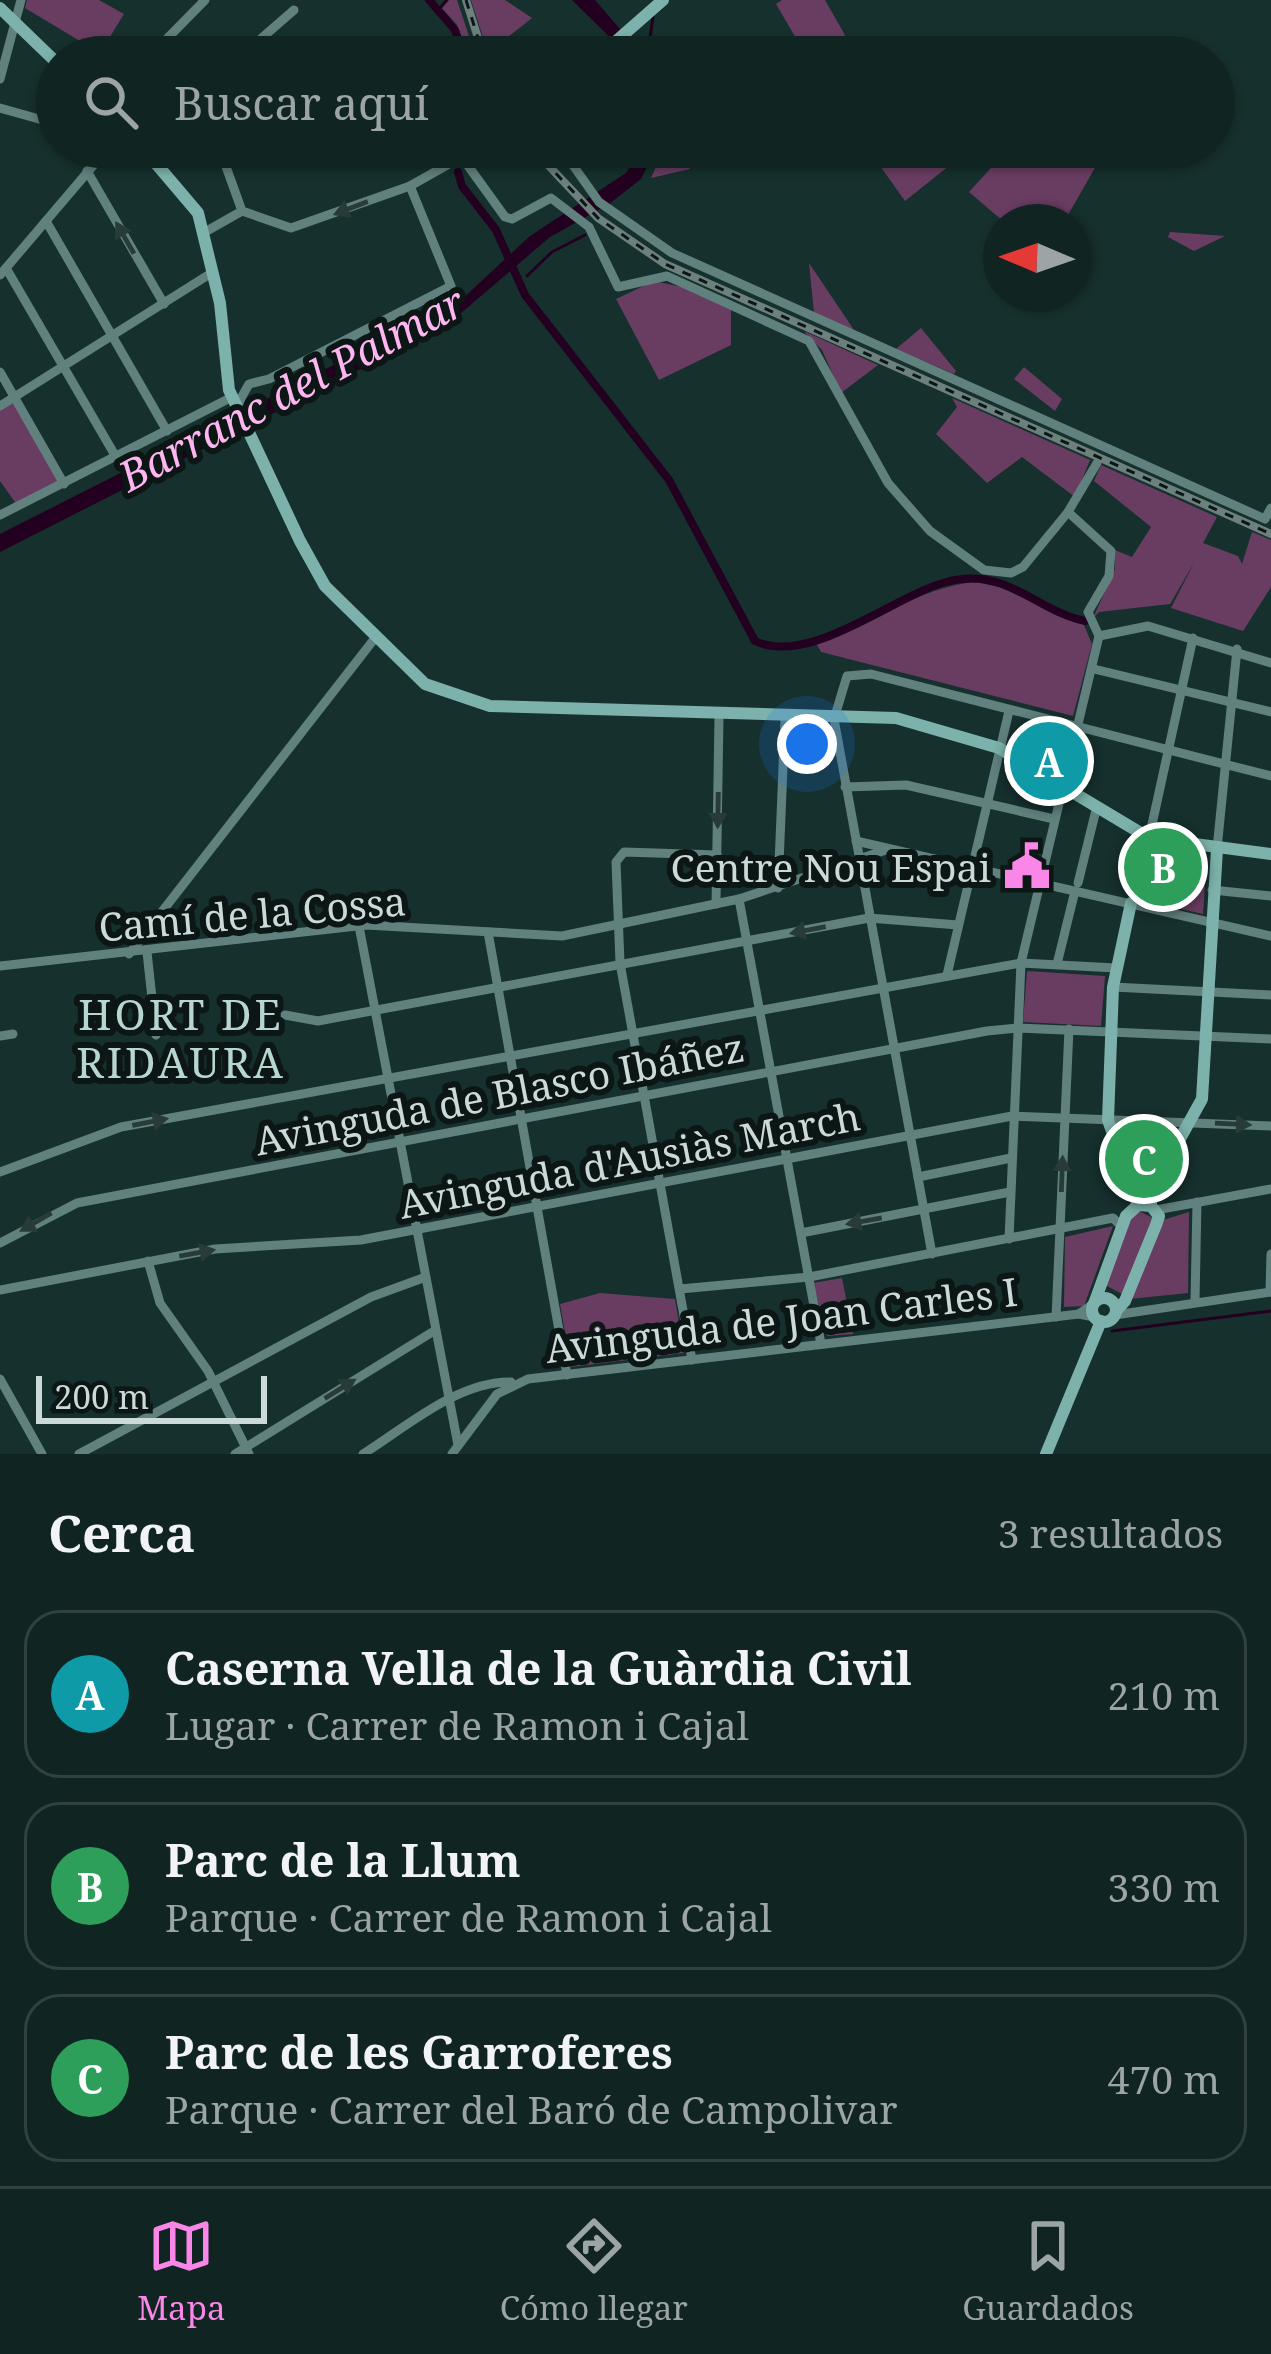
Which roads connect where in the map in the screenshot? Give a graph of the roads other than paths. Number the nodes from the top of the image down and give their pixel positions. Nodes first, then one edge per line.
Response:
1 (21, 0) edge
2 (205, 0) edge
3 (663, 0) edge
4 (0, 8) edge
5 (294, 10) dead end
6 (14, 22) junction
7 (170, 36) edge
8 (264, 36) edge
9 (623, 36) edge
10 (36, 43) edge
11 (3, 52) edge
12 (0, 79) edge
13 (0, 108) edge
14 (36, 118) edge
15 (90, 168) edge
16 (161, 168) edge
17 (227, 168) edge
18 (441, 168) edge
19 (470, 168) edge
20 (570, 168) edge
21 (87, 171) junction
22 (410, 186) junction
23 (242, 211) junction
24 (46, 221) junction
25 (205, 232) junction
26 (3, 272) edge
27 (213, 272) junction
28 (164, 304) junction
29 (112, 336) junction
30 (62, 367) junction
31 (0, 372) edge
32 (16, 396) junction
33 (236, 400) junction
34 (0, 406) edge
35 (167, 430) junction
36 (116, 457) junction
37 (1097, 463) dead end
38 (64, 484) junction
39 (1271, 508) edge
40 (1068, 512) junction
41 (0, 515) edge
42 (1099, 636) junction
43 (375, 638) junction
44 (1193, 638) junction
45 (1237, 649) junction
46 (1271, 663) edge
47 (1094, 669) junction
48 (1181, 690) junction
49 (1232, 702) junction
50 (1009, 711) junction
51 (1271, 712) edge
52 (719, 716) junction
53 (785, 718) junction
54 (834, 719) junction
55 (1078, 727) junction
56 (999, 748) junction
57 (1172, 750) junction
58 (1225, 764) junction
59 (1271, 776) edge
60 (1062, 785) junction
61 (845, 787) junction
62 (986, 804) junction
63 (1097, 806) junction
64 (1054, 819) junction
65 (1149, 838) junction
66 (856, 841) junction
67 (889, 849) junction
68 (1217, 849) junction
69 (1271, 854) edge
70 (717, 855) junction
71 (860, 862) junction
72 (971, 868) junction
73 (1039, 883) junction
74 (1076, 887) junction
75 (778, 888) junction
76 (1212, 890) junction
77 (1271, 896) edge
78 (739, 899) junction
79 (1131, 903) junction
80 (716, 904) junction
81 (869, 918) junction
82 (1212, 922) junction
83 (359, 926) junction
84 (958, 926) junction
85 (614, 927) junction
86 (488, 932) junction
87 (1271, 936) edge
88 (746, 941) junction
89 (147, 952) junction
90 (129, 954) junction
91 (620, 963) junction
92 (1022, 963) junction
93 (1057, 964) junction
94 (0, 966) edge
95 (1116, 968) junction
96 (946, 975) junction
97 (883, 986) junction
98 (497, 987) junction
99 (1113, 987) junction
100 (1205, 992) junction
101 (1271, 995) edge
102 (758, 1010) junction
103 (375, 1011) junction
104 (285, 1015) dead end
105 (1018, 1028) junction
106 (1069, 1029) junction
107 (1111, 1032) junction
108 (634, 1033) junction
109 (14, 1034) dead end
110 (156, 1035) dead end
111 (0, 1036) edge
112 (1204, 1037) junction
113 (1271, 1039) edge
114 (895, 1050) junction
115 (510, 1056) junction
116 (770, 1073) junction
117 (386, 1078) junction
118 (645, 1096) junction
119 (1012, 1117) junction
120 (1064, 1118) junction
121 (520, 1119) junction
122 (1108, 1120) junction
123 (1192, 1122) junction
124 (1271, 1126) edge
125 (910, 1136) junction
126 (396, 1143) junction
127 (1011, 1158) junction
128 (787, 1160) junction
129 (0, 1172) edge
130 (918, 1177) junction
131 (660, 1183) junction
132 (1271, 1189) edge
133 (1010, 1192) junction
134 (1197, 1202) junction
135 (537, 1207) junction
136 (1148, 1207) junction
137 (923, 1210) junction
138 (1122, 1227) junction
139 (1060, 1229) junction
140 (414, 1230) junction
141 (801, 1233) junction
142 (1009, 1239) junction
143 (0, 1243) edge
144 (932, 1254) junction
145 (1271, 1254) edge
146 (148, 1261) junction
147 (809, 1277) junction
148 (423, 1278) junction
149 (680, 1289) junction
150 (0, 1290) edge
151 (1270, 1292) edge
152 (1195, 1301) junction
153 (1120, 1307) junction
154 (1092, 1311) junction
155 (1056, 1317) junction
156 (434, 1331) junction
157 (821, 1344) junction
158 (692, 1360) junction
159 (567, 1375) junction
160 (0, 1378) edge
161 (517, 1382) junction
162 (213, 1384) junction
163 (448, 1401) junction
164 (455, 1450) edge
165 (243, 1452) edge
166 (42, 1454) edge
167 (79, 1454) edge
168 (363, 1454) edge
169 (1046, 1454) edge

1 - 6 street
2 - 7 street
3 - 9 street
4 - 6 street
5 - 8 street
6 - 10 street
6 - 11 street
11 - 12 street
13 - 14 street
15 - 21 street
16 - 25 street
17 - 23 street
18 - 22 street
19 - 40 street
20 - 39 street
21 - 24 street
28 -> 21 street
22 -> 23 street
22 - 33 street
23 - 25 street
24 - 26 street
24 - 29 street
25 - 27 street
26 - 30 street
27 - 28 street
27 - 33 street
28 - 29 street
29 - 30 street
29 - 35 street
30 - 32 street
30 - 36 street
31 - 32 street
32 - 34 street
32 - 38 street
33 - 35 street
33 - 43 street
35 - 36 street
36 - 38 street
37 - 40 street
38 - 41 street
40 - 42 street
42 - 44 street
42 - 47 street
43 - 52 street
43 - 90 street
44 - 45 street
44 - 48 street
45 - 46 street
45 - 49 street
47 - 48 street
47 - 55 street
48 - 49 street
48 - 57 street
49 - 51 street
49 - 58 street
50 - 54 street
50 - 55 street
50 - 56 street
52 - 53 street
52 -> 70 street
53 - 54 street
53 - 75 street
54 - 56 street
54 - 61 street
55 - 57 street
55 - 60 street
56 - 60 street
56 - 62 street
57 - 58 street
57 - 65 street
58 - 59 street
58 - 68 street
60 - 63 street
60 - 64 street
61 - 62 street
61 - 66 street
62 - 64 street
62 - 72 street
63 - 65 street
63 - 74 street
64 - 73 street
65 - 68 street
66 - 67 street
66 - 71 street
67 - 71 street, Camí de la Cossa
67 - 72 street
68 - 69 street
68 - 76 street
70 - 80 street
70 - 85 street
71 - 75 street, Camí de la Cossa
71 - 81 street
72 - 73 street
72 - 84 street
73 - 74 street
73 - 92 street
74 - 79 street
74 - 93 street
75 - 78 street, Camí de la Cossa
76 - 77 street
76 - 82 street
78 - 80 street, Camí de la Cossa
78 - 88 street
79 - 82 street
79 - 95 street
80 - 85 street, Camí de la Cossa
81 - 84 street
81 -> 88 street
81 - 97 street
82 - 87 street
82 - 100 street
83 - 86 street, Camí de la Cossa
83 - 89 street, Camí de la Cossa
83 - 103 street
84 - 96 street
85 - 86 street, Camí de la Cossa
85 - 91 street
86 - 98 street
88 - 91 street
88 - 102 street
89 - 90 street, Camí de la Cossa
89 - 110 street
90 - 94 street, Camí de la Cossa
91 - 98 street
91 - 108 street
92 - 93 street
92 - 96 street
92 - 105 street
93 - 95 street
95 - 99 street
96 - 97 street
97 - 102 street
97 - 114 street
98 - 103 street
98 - 115 street
99 - 100 street
99 - 107 street
100 - 101 street
100 - 112 street
102 - 108 street
102 - 116 street
103 - 104 street
103 - 117 street
105 - 106 street, Avinguda de Blasco Ibáñez
105 - 114 street, Avinguda de Blasco Ibáñez
105 - 119 street
106 - 107 street, Avinguda de Blasco Ibáñez
106 - 120 street
107 - 112 street, Avinguda de Blasco Ibáñez
107 - 122 street
108 - 115 street
108 - 118 street
109 - 111 street
112 - 113 street, Avinguda de Blasco Ibáñez
112 - 123 street
114 - 116 street, Avinguda de Blasco Ibáñez
114 - 125 street
115 - 117 street
115 - 121 street
116 - 118 street, Avinguda de Blasco Ibáñez
116 - 128 street
117 - 126 street
129 -> 117 street
118 - 121 street, Avinguda de Blasco Ibáñez
118 - 131 street
119 - 120 street, Avinguda d'Ausiàs March
119 - 125 street, Avinguda d'Ausiàs March
119 - 127 street
120 - 122 street, Avinguda d'Ausiàs March
139 -> 120 street
121 - 126 street, Avinguda de Blasco Ibáñez
121 - 135 street
122 - 123 street, Avinguda d'Ausiàs March
122 - 136 street
123 -> 124 street, Avinguda d'Ausiàs March
123 - 136 street
125 - 128 street, Avinguda d'Ausiàs March
125 - 130 street
126 - 140 street
126 -> 143 street, Avinguda de Blasco Ibáñez
127 - 130 street
127 - 133 street
128 - 131 street, Avinguda d'Ausiàs March
128 - 141 street
130 - 137 street
131 - 135 street, Avinguda d'Ausiàs March
131 - 149 street
132 - 134 street
133 - 137 street
133 - 142 street
134 - 136 street
134 - 152 street
135 - 140 street, Avinguda d'Ausiàs March
135 - 159 street
136 - 138 street
136 - 153 street
137 -> 141 street
137 - 144 street
138 - 139 street
138 - 154 street
139 - 142 street
139 - 155 street
146 -> 140 street, Avinguda d'Ausiàs March
140 - 148 street
141 - 147 street
142 - 144 street
144 - 147 street
145 - 151 street
146 - 150 street, Avinguda d'Ausiàs March
146 - 162 street
147 - 149 street
147 - 157 street
148 - 156 street
148 - 162 street
149 - 158 street
151 - 152 street
152 - 153 street
153 - 154 street
153 - 154 street
154 - 155 street, Avinguda de Joan Carles I
154 - 169 street
155 - 157 street, Avinguda de Joan Carles I
156 - 163 street
165 -> 156 street
157 - 158 street, Avinguda de Joan Carles I
158 - 159 street, Avinguda de Joan Carles I
159 - 161 street, Avinguda de Joan Carles I
160 - 166 street
161 - 163 street
161 - 164 street, Avinguda de Joan Carles I
162 - 165 street
162 - 167 street
163 - 164 street
163 - 168 street

